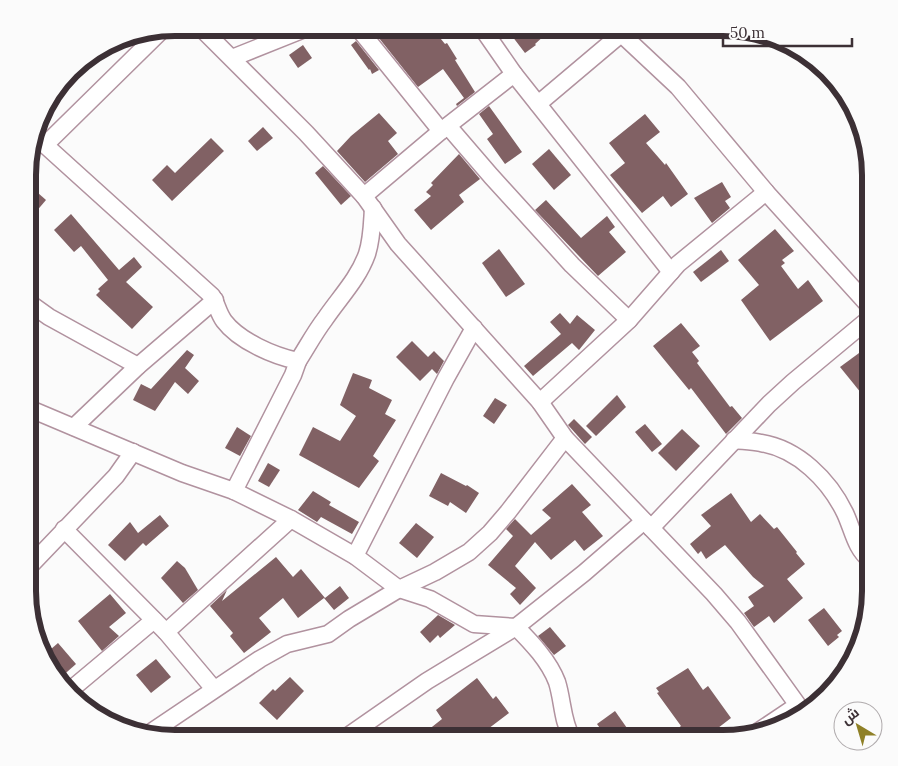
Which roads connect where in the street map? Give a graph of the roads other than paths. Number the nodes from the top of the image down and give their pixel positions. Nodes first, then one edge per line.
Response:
1 (210, 37) edge
2 (284, 37) edge
3 (366, 37) edge
4 (488, 37) edge
5 (611, 37) edge
6 (625, 37) edge
7 (153, 38) edge
8 (232, 58) junction
9 (514, 74) junction
10 (538, 104) junction
11 (444, 128) junction
12 (40, 142) edge
13 (766, 192) junction
14 (368, 202) junction
15 (671, 272) junction
16 (861, 297) edge
17 (215, 300) junction
18 (36, 308) edge
19 (629, 320) junction
20 (861, 325) edge
21 (474, 328) junction
22 (298, 362) junction
23 (138, 366) junction
24 (540, 402) junction
25 (37, 411) edge
26 (74, 426) junction
27 (565, 438) junction
28 (734, 440) junction
29 (134, 452) junction
30 (234, 491) junction
31 (292, 520) junction
32 (648, 524) junction
33 (64, 529) junction
34 (862, 552) edge
35 (355, 556) junction
36 (37, 558) edge
37 (399, 589) junction
38 (154, 620) junction
39 (516, 627) junction
40 (166, 632) junction
41 (75, 686) edge
42 (214, 688) junction
43 (777, 719) edge
44 (157, 729) edge
45 (568, 729) edge
46 (357, 730) edge

1 - 8 street
2 - 8 street
3 - 11 street
4 - 9 street
5 - 10 street
6 - 13 street
7 - 12 street
8 - 14 street
9 - 10 street
9 - 11 street
10 - 15 street
11 - 14 street
11 - 19 street
12 - 17 street
13 - 15 street
13 - 16 street
14 - 21 street
14 - 22 street
15 - 19 street
17 - 22 street
17 - 23 street
18 - 23 street
19 - 24 street
20 - 28 street
21 - 24 street
21 - 35 street
22 - 30 street
23 - 26 street
24 - 27 street
25 - 26 street
26 - 29 street
27 - 32 street
27 - 37 street
28 - 32 street
28 - 34 street
29 - 30 street
29 - 33 street
30 - 31 street
31 - 35 street
31 - 40 street
32 - 39 street
32 - 43 street
33 - 36 street
33 - 38 street
35 - 37 street
37 - 39 street
37 - 42 street
38 - 40 street
38 - 41 street
39 - 45 street
39 - 46 street
40 - 42 street
42 - 44 street

